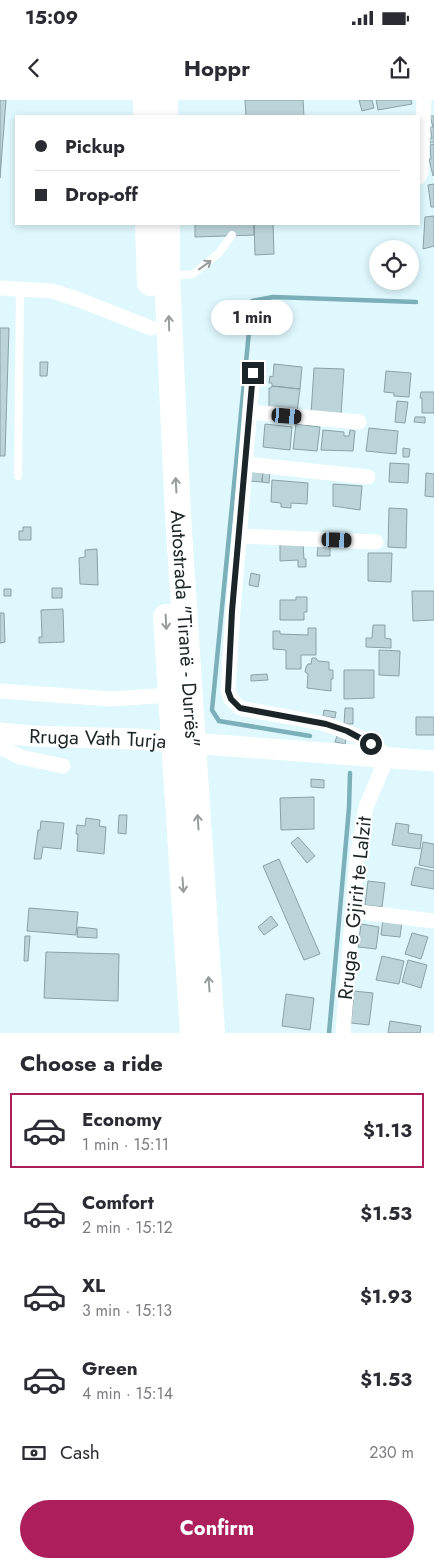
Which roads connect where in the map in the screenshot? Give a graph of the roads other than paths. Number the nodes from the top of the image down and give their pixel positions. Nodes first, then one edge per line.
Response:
1 (146, 100) edge
2 (165, 100) edge
3 (424, 100) edge
4 (146, 115) edge
5 (165, 115) edge
6 (420, 176) edge
7 (148, 225) edge
8 (167, 225) edge
9 (232, 235) dead end
10 (167, 276) junction
11 (0, 288) edge
12 (20, 289) junction
13 (151, 328) junction
14 (253, 373) dead end
15 (250, 412) junction
16 (359, 422) dead end
17 (246, 464) junction
18 (18, 476) dead end
19 (368, 477) dead end
20 (240, 536) junction
21 (376, 542) dead end
22 (0, 691) edge
23 (171, 694) junction
24 (0, 733) edge
25 (0, 747) edge
26 (384, 756) junction
27 (434, 760) edge
28 (63, 766) dead end
29 (352, 911) junction
30 (434, 921) edge
31 (193, 1033) edge
32 (212, 1033) edge
33 (343, 1033) edge

1 - 4 highway
2 - 5 highway
3 - 6 street
7 - 13 highway, Autostrada "Tiranë - Durrës"
8 - 10 highway, Autostrada "Tiranë - Durrës"
10 -> 9 lane
32 -> 10 highway, Autostrada "Tiranë - Durrës"
11 - 12 street
12 - 13 street
12 - 18 lane
13 -> 23 highway, Autostrada "Tiranë - Durrës"
14 - 15 street
15 - 16 street
15 - 17 street
17 - 19 street
17 - 20 street
20 - 21 street
20 - 26 street
22 - 23 street
23 -> 31 highway, Autostrada "Tiranë - Durrës"
24 - 26 street, Rruga Vath Turja
25 - 28 street
26 - 27 street, Rruga Vath Turja
26 - 29 street, Rruga e Gjirit te Lalzit
29 - 30 street
29 - 33 street, Rruga e Gjirit te Lalzit

